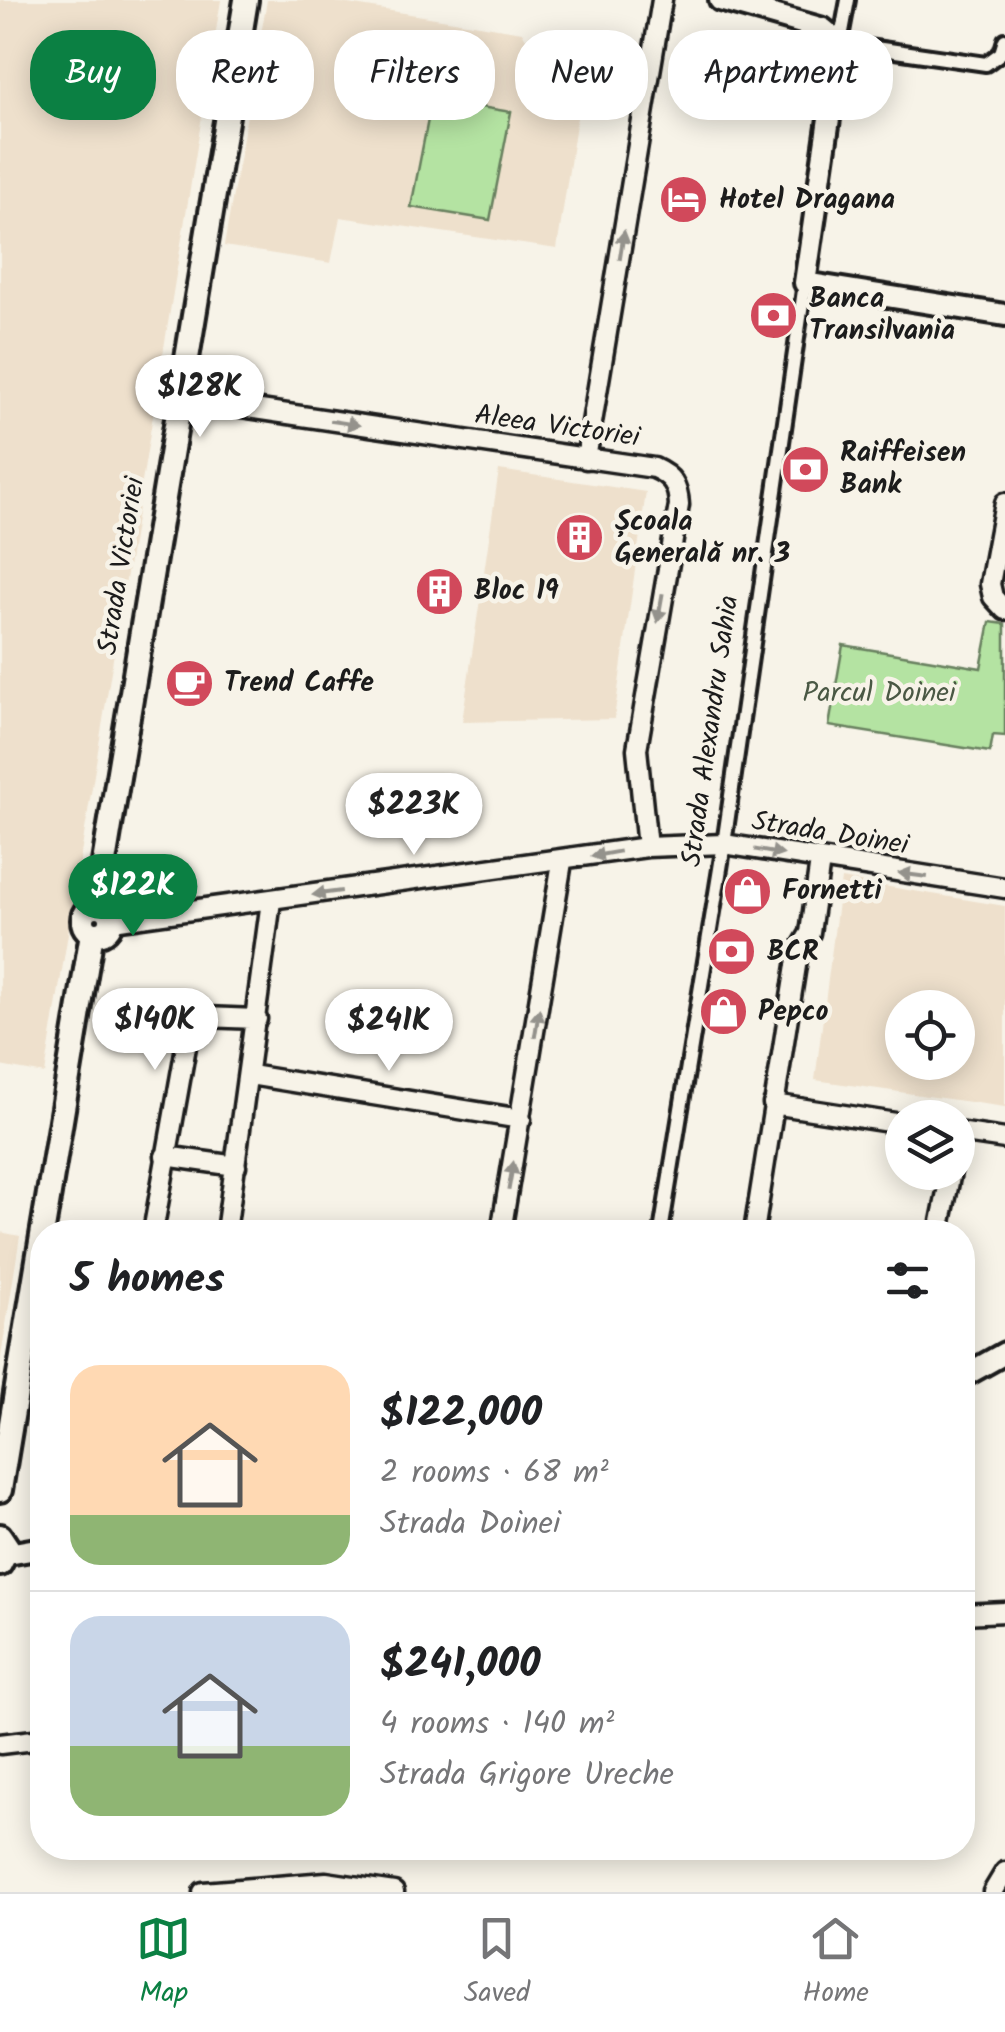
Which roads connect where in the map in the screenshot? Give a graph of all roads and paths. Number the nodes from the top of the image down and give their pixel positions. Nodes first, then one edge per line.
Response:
1 (246, 0) edge
2 (662, 0) edge
3 (720, 0) edge
4 (848, 0) edge
5 (824, 30) edge
6 (842, 30) edge
7 (1005, 40) edge
8 (893, 50) edge
9 (829, 120) edge
10 (805, 284) junction
11 (1005, 315) edge
12 (180, 398) junction
13 (586, 459) junction
14 (1005, 502) edge
15 (1003, 609) edge
16 (724, 844) junction
17 (647, 848) junction
18 (820, 861) junction
19 (562, 862) junction
20 (1005, 888) edge
21 (272, 900) junction
22 (100, 920) junction
23 (258, 1019) junction
24 (250, 1075) junction
25 (773, 1104) junction
26 (520, 1119) junction
27 (885, 1121) edge
28 (975, 1136) edge
29 (1005, 1140) edge
30 (166, 1156) junction
31 (236, 1166) junction
32 (947, 1190) edge
33 (47, 1220) edge
34 (155, 1220) edge
35 (228, 1220) edge
36 (503, 1220) edge
37 (663, 1220) edge
38 (756, 1220) edge
39 (941, 1220) edge
40 (30, 1319) edge
41 (1005, 1353) edge
42 (975, 1370) edge
43 (0, 1490) edge
44 (30, 1549) edge
45 (3, 1551) edge
46 (1005, 1612) edge
47 (975, 1613) edge
48 (30, 1740) edge
49 (0, 1744) edge
50 (1005, 1872) edge
51 (203, 1892) edge
52 (394, 1892) edge
53 (993, 1892) edge

1 - 12 main road, Strada Victoriei
13 -> 2 street
3 - 5 street
4 - 6 street, Strada Alexandru Sahia
7 - 8 street
9 - 10 street, Strada Alexandru Sahia
10 - 11 street
10 - 16 street, Strada Alexandru Sahia
12 -> 13 street, Aleea Victoriei
12 - 22 main road, Strada Victoriei
13 -> 17 street, Aleea Victoriei
14 - 15 street
16 - 17 street, Strada Doinei
16 -> 18 street, Strada Doinei
16 - 37 street, Strada Alexandru Sahia
17 -> 19 street, Strada Doinei
20 -> 18 street, Strada Doinei
18 - 25 street
19 -> 21 street, Strada Doinei
26 -> 19 street
21 - 22 street, Strada Doinei
21 - 23 street
22 - 33 main road, Strada Victoriei
23 - 24 street
23 - 30 street
24 - 26 street
24 - 31 street
25 - 27 street
25 - 38 street
36 -> 26 street
28 - 29 street
30 - 31 street
30 - 34 street
31 - 35 street
32 - 39 street
40 - 43 main road, Strada Victoriei
41 - 42 street
44 - 45 street
46 - 47 street
48 - 49 street
50 - 53 street
51 - 52 street

